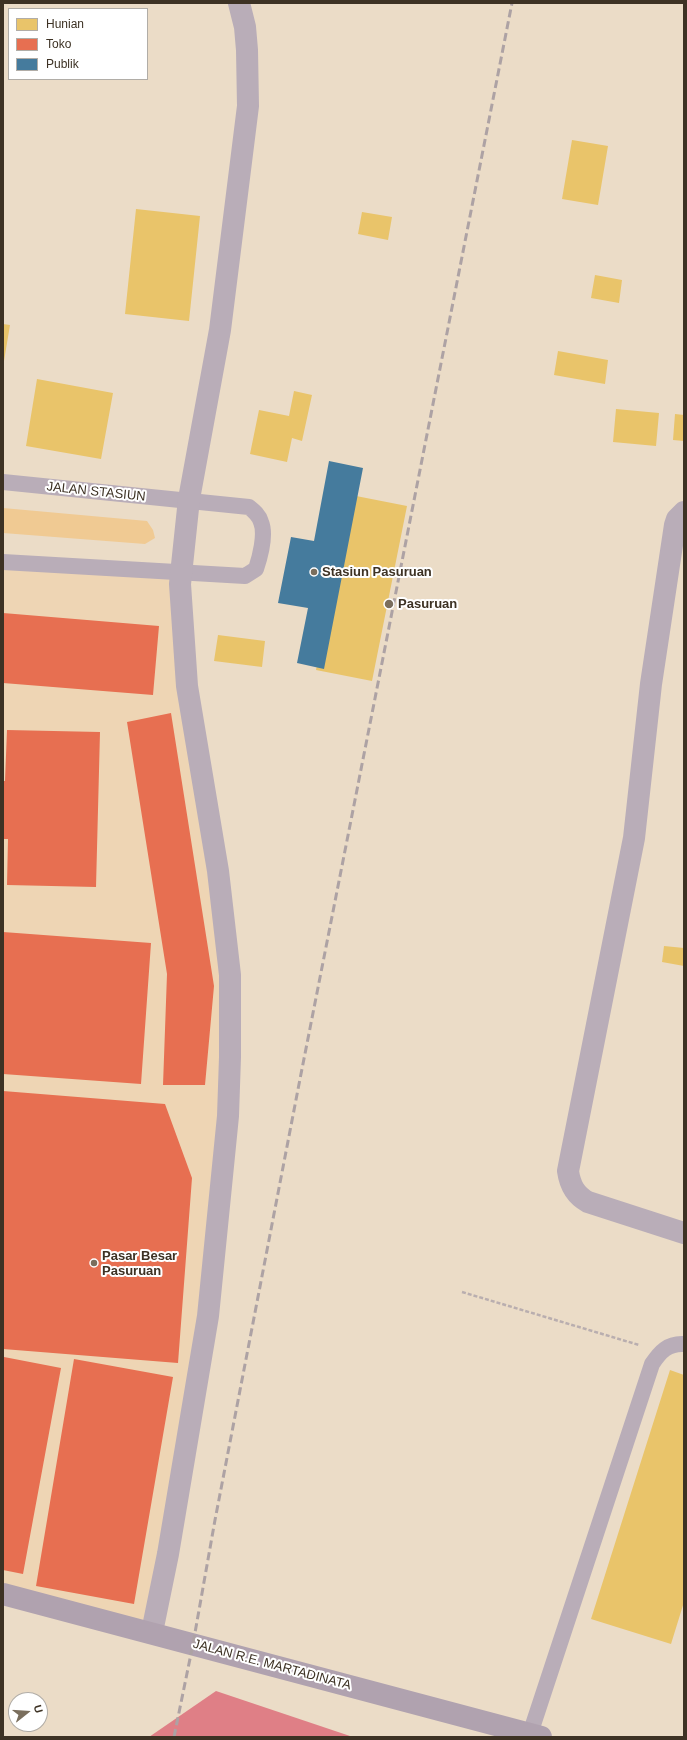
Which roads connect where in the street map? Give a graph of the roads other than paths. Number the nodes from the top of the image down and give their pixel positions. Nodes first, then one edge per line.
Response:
1 (239, 3) edge
2 (3, 482) edge
3 (188, 502) junction
4 (684, 512) edge
5 (3, 562) edge
6 (180, 572) junction
7 (684, 1233) edge
8 (684, 1344) edge
9 (3, 1594) edge
10 (152, 1632) junction
11 (536, 1736) edge

1 - 3 street
2 - 3 lane, JALAN STASIUN
3 - 6 street
3 - 6 lane, JALAN STASIUN
4 - 7 street
5 - 6 lane
6 - 10 street
8 - 11 lane
9 - 10 street, JALAN R.E. MARTADINATA
10 - 11 street, JALAN R.E. MARTADINATA

